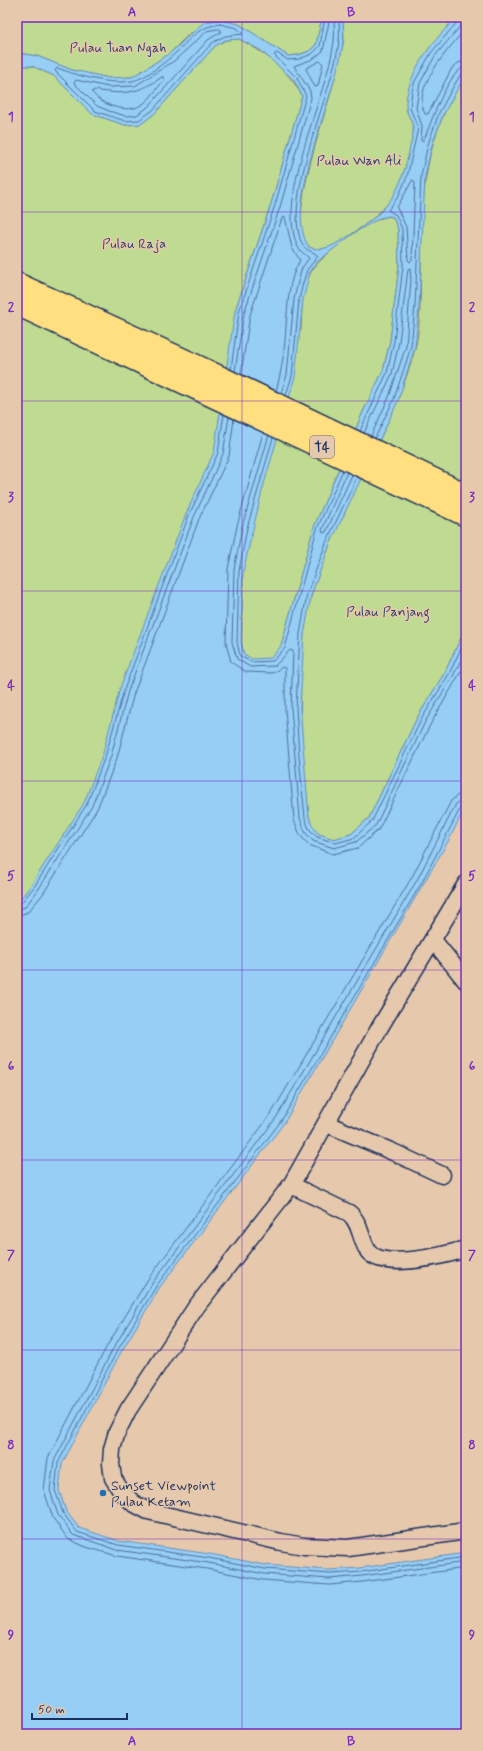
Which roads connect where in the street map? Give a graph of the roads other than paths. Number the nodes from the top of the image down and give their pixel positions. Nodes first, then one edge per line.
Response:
1 (17, 284) edge
2 (17, 304) edge
3 (183, 371) junction
4 (466, 495) edge
5 (466, 515) edge
6 (466, 884) edge
7 (433, 940) junction
8 (466, 981) edge
9 (327, 1124) junction
10 (442, 1175) dead end
11 (291, 1185) junction
12 (466, 1249) edge
13 (466, 1531) edge

1 - 3 highway, T4
2 - 3 highway, T4
3 - 4 highway, T4
3 - 5 highway, T4
6 - 7 street
7 - 8 street
7 - 9 street
9 - 10 street
9 - 11 street
11 - 12 street
11 - 13 street

